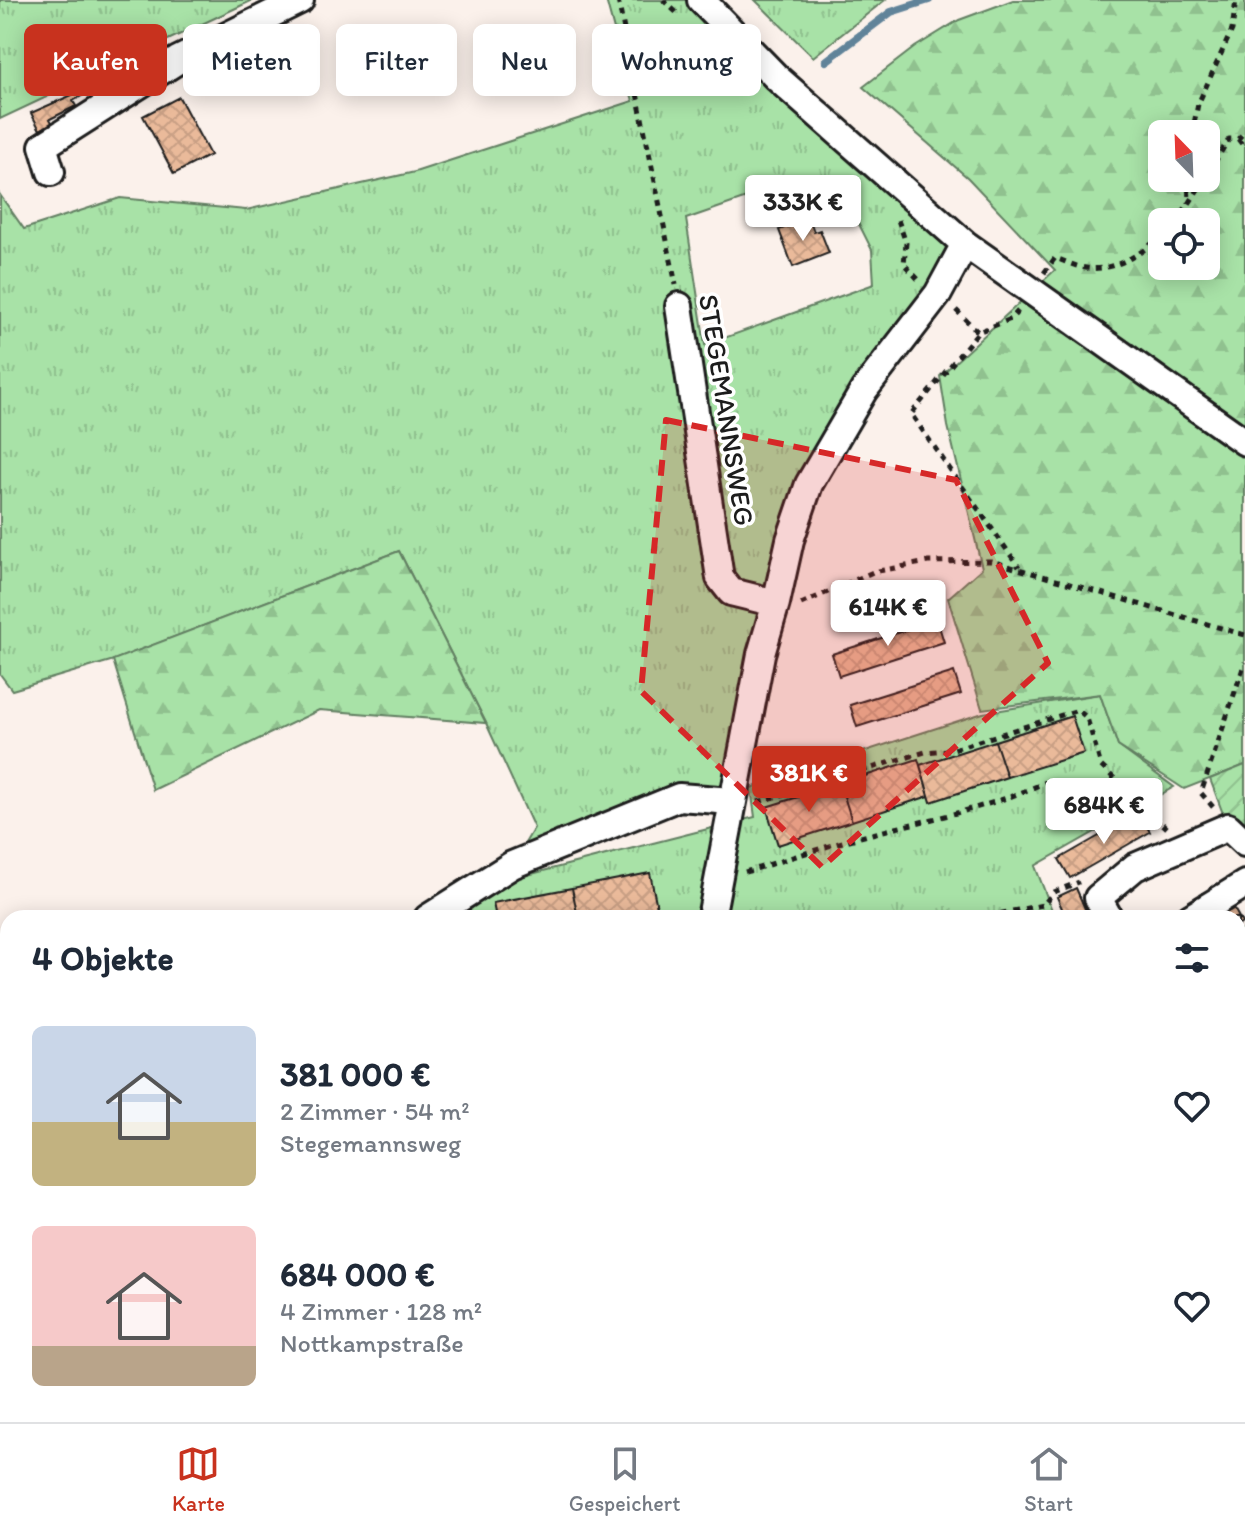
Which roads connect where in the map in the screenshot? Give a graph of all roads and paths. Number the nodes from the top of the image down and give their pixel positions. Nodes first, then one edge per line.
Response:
1 (300, 0) edge
2 (618, 0) edge
3 (701, 0) edge
4 (1236, 0) edge
5 (1195, 120) edge
6 (1245, 131) edge
7 (1238, 139) junction
8 (1245, 148) edge
9 (51, 172) dead end
10 (1189, 192) edge
11 (1189, 204) junction
12 (1186, 208) edge
13 (965, 244) junction
14 (1148, 248) edge
15 (1055, 258) dead end
16 (679, 306) joint
17 (1020, 309) dead end
18 (1245, 442) edge
19 (1019, 567) junction
20 (776, 603) junction
21 (1245, 635) edge
22 (1245, 662) edge
23 (1046, 782) dead end
24 (731, 806) junction
25 (1237, 835) edge
26 (1185, 846) junction
27 (720, 880) junction
28 (1245, 884) edge
29 (1103, 908) edge
30 (441, 910) edge
31 (713, 910) edge
32 (1018, 910) edge
33 (1203, 910) edge

1 - 9 street
2 - 16 path, STEGEMANNSWEG
3 - 13 street
4 - 5 path
6 - 7 path
7 - 8 path
7 - 11 path
10 - 11 path
11 - 12 path
13 - 18 street
13 - 20 street, STEGEMANNSWEG
14 - 15 path
16 - 20 street, STEGEMANNSWEG
17 - 19 path
19 - 20 path
19 - 21 path
20 - 24 street, STEGEMANNSWEG
22 - 25 path
23 - 27 path
24 - 26 path
24 - 27 street, STEGEMANNSWEG
24 - 30 street
25 - 26 street
26 - 29 street
27 - 31 street, STEGEMANNSWEG
28 - 33 street
29 - 32 path

